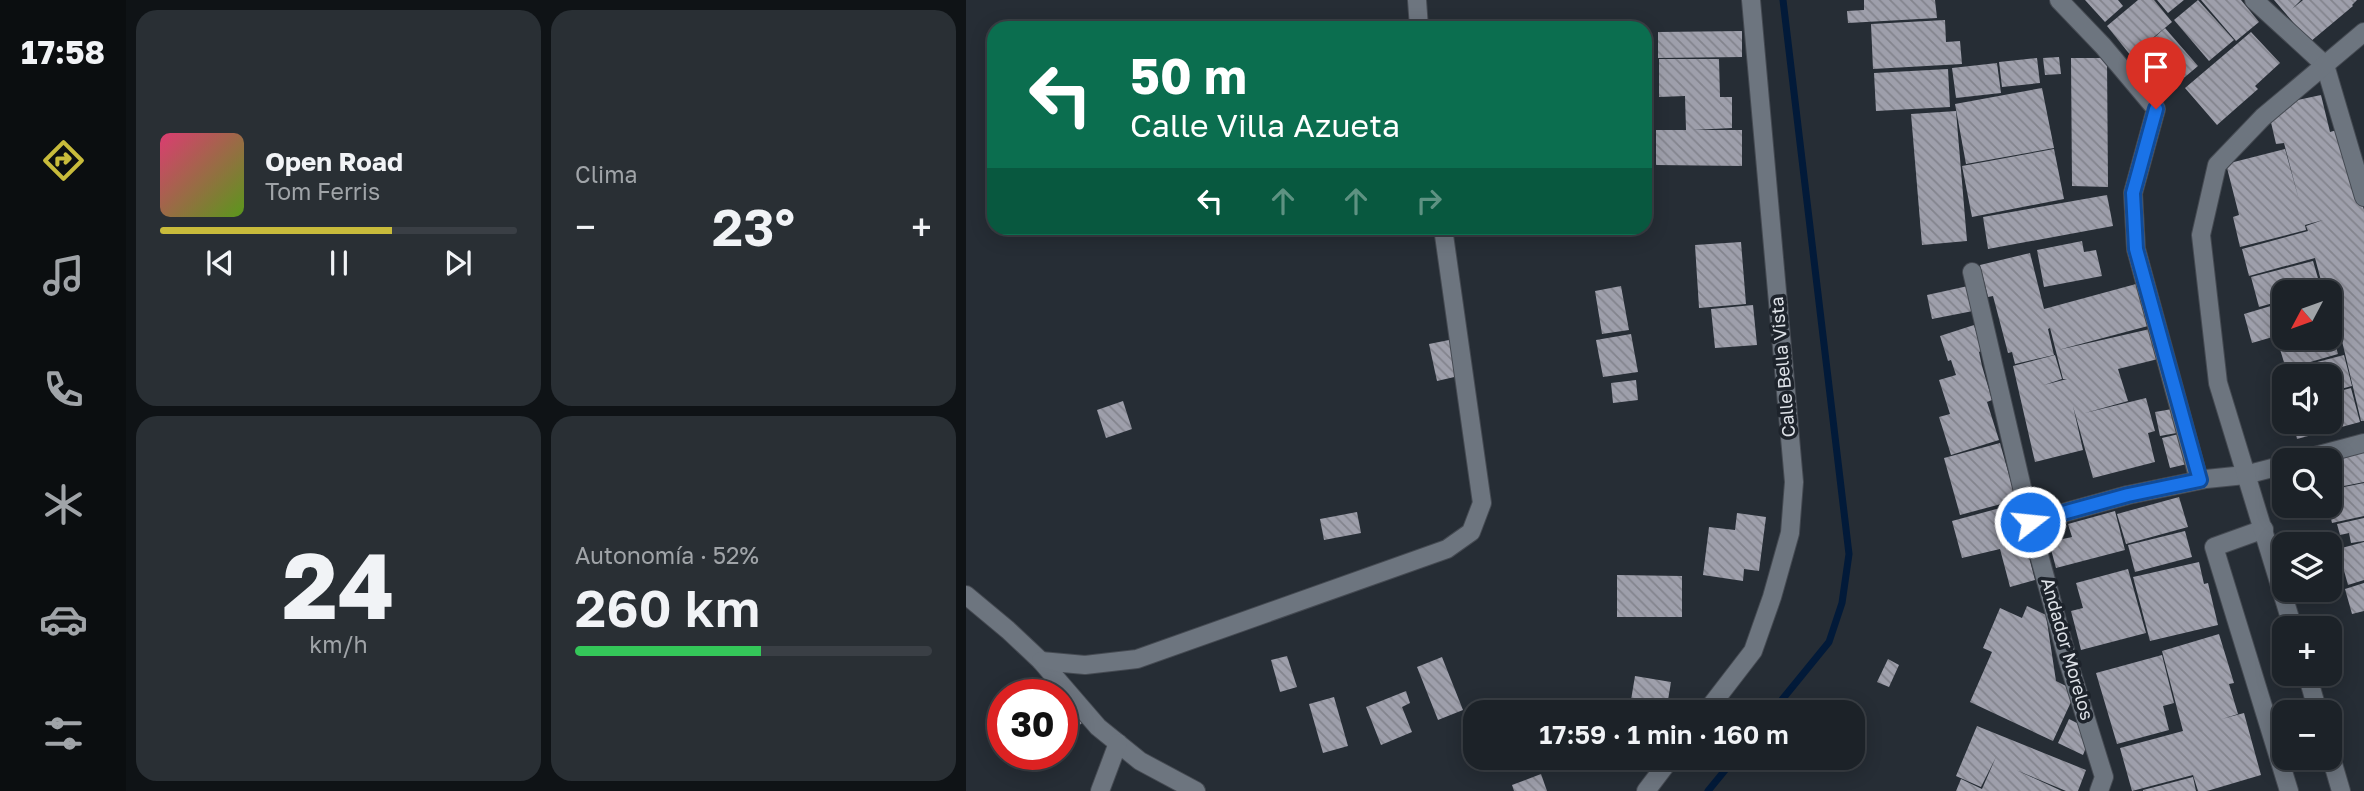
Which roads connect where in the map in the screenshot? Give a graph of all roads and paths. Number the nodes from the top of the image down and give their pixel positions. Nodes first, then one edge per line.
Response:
1 (1417, 0) edge
2 (1751, 0) edge
3 (2059, 0) edge
4 (2254, 0) edge
5 (1418, 21) edge
6 (2364, 32) edge
7 (2325, 65) junction
8 (2364, 197) edge
9 (1444, 235) edge
10 (1972, 272) dead end
11 (2364, 443) edge
12 (2342, 449) edge
13 (2272, 468) edge
14 (2245, 475) junction
15 (2200, 480) junction
16 (2030, 522) junction
17 (2264, 529) junction
18 (966, 595) edge
19 (2289, 616) edge
20 (1041, 662) junction
21 (1715, 700) edge
22 (1118, 743) junction
23 (1662, 770) edge
24 (2335, 770) edge
25 (2101, 784) edge
26 (1100, 791) edge
27 (1196, 791) edge
28 (1646, 791) edge
29 (2289, 791) edge
30 (2342, 791) edge

1 - 5 street
2 - 21 street, Calle Bella Vista
3 - 15 street
4 - 7 street
6 - 7 street
7 - 8 street
7 - 14 street
9 - 20 street
10 - 16 street, Andador Morelos
11 - 12 street
13 - 14 street
14 - 15 street
14 - 17 street
15 - 16 street
16 - 25 street, Andador Morelos
17 - 19 street
17 - 29 street
18 - 20 street
20 - 22 street
22 - 26 street
22 - 27 street
23 - 28 street
24 - 30 street

